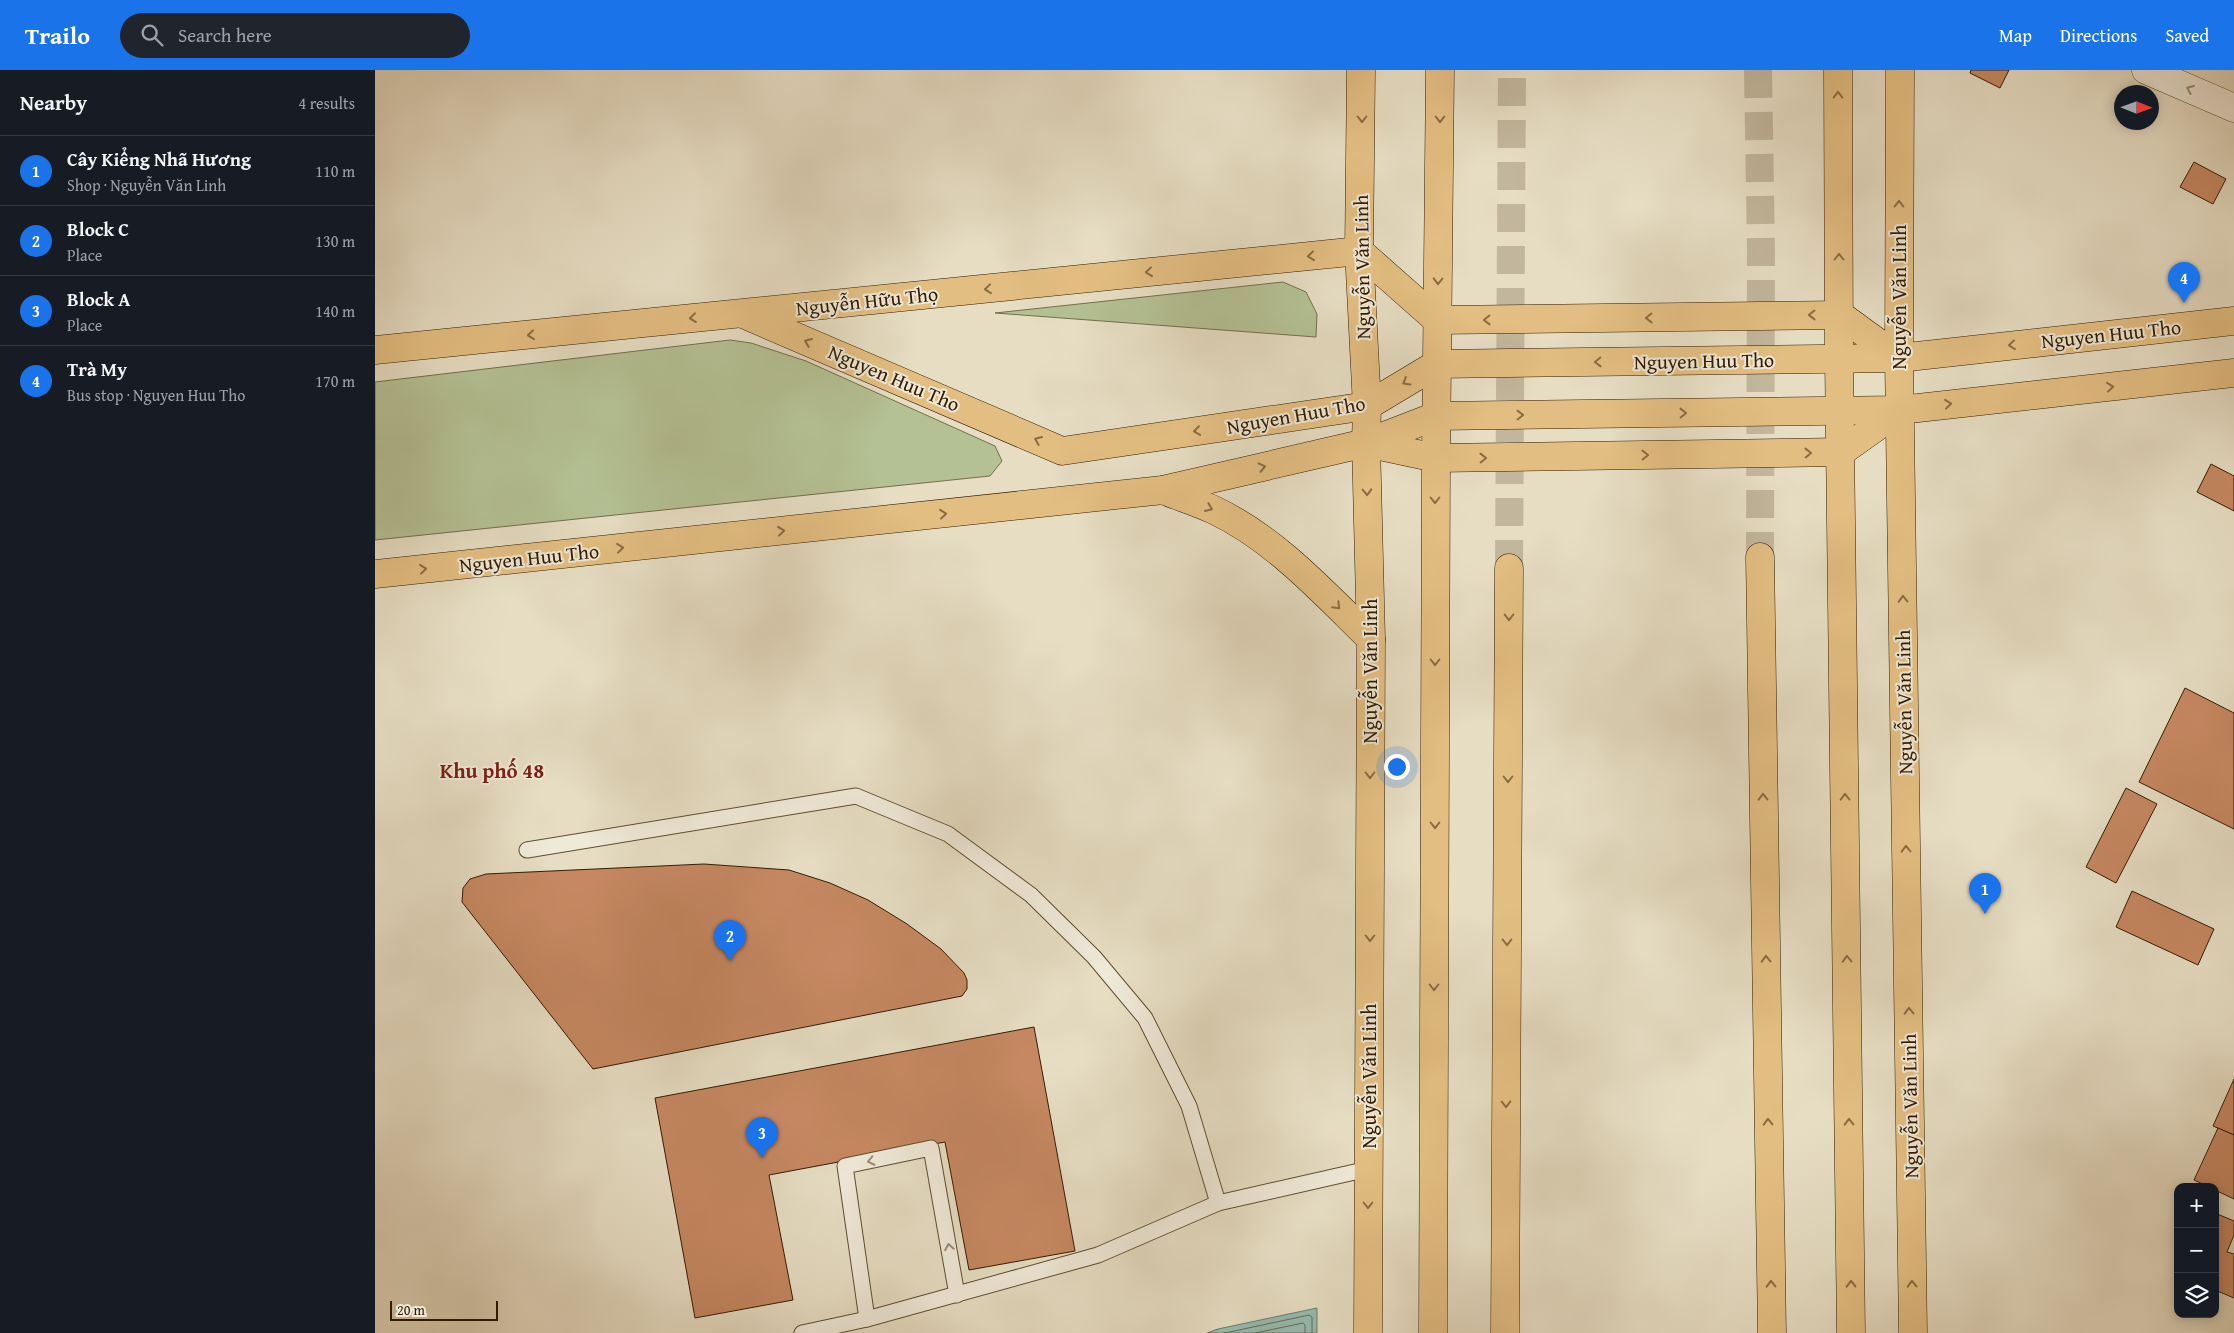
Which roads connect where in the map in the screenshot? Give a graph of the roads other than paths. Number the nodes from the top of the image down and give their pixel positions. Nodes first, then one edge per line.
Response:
1 (1361, 70) edge
2 (1440, 70) edge
3 (1838, 70) edge
4 (1900, 70) edge
5 (2146, 70) edge
6 (2234, 108) edge
7 (1359, 251) junction
8 (742, 314) junction
9 (1840, 315) junction
10 (1437, 320) junction
11 (2234, 321) edge
12 (375, 350) edge
13 (1899, 358) junction
14 (1839, 359) junction
15 (1437, 364) junction
16 (2234, 373) edge
17 (1367, 406) junction
18 (1840, 410) junction
19 (1900, 410) junction
20 (1436, 416) junction
21 (1365, 444) junction
22 (1841, 452) junction
23 (1436, 458) junction
24 (1163, 490) junction
25 (1760, 557) tunnel mouth
26 (1509, 568) tunnel mouth
27 (375, 574) edge
28 (1371, 639) junction
29 (527, 850) dead end
30 (1368, 1169) junction
31 (1218, 1203) junction
32 (957, 1295) junction
33 (867, 1318) junction
34 (802, 1333) edge
35 (1368, 1333) edge
36 (1433, 1333) edge
37 (1505, 1333) edge
38 (1772, 1333) edge
39 (1851, 1333) edge
40 (1913, 1333) edge

1 -> 7 main road, Nguyễn Văn Linh
2 -> 10 main road
9 -> 3 main road
13 -> 4 main road, Nguyễn Văn Linh
6 -> 5 street
7 -> 8 main road, Nguyễn Hữu Thọ
7 - 10 main road
7 - 17 main road, Nguyễn Văn Linh
8 -> 12 main road, Nguyễn Hữu Thọ
17 -> 8 main road, Nguyen Huu Tho
9 -> 10 main road
9 - 13 main road
9 - 14 main road
10 - 15 main road
11 -> 13 main road, Nguyen Huu Tho
13 - 14 main road, Nguyen Huu Tho
13 - 19 main road, Nguyễn Văn Linh
14 -> 15 main road, Nguyen Huu Tho
14 - 18 main road
15 -> 17 main road, Nguyen Huu Tho
15 - 20 main road
19 -> 16 main road, Nguyen Huu Tho
17 - 21 main road, Nguyễn Văn Linh
18 - 19 main road, Nguyen Huu Tho
20 -> 18 main road, Nguyen Huu Tho
18 - 22 main road
19 - 22 main road, Nguyen Huu Tho
40 -> 19 main road, Nguyễn Văn Linh
20 - 21 main road, Nguyen Huu Tho
20 - 23 main road
21 - 23 main road, Nguyen Huu Tho
24 -> 21 main road, Nguyen Huu Tho
21 -> 28 main road, Nguyễn Văn Linh
23 -> 22 main road, Nguyen Huu Tho
39 -> 22 main road
23 -> 36 main road
27 -> 24 main road, Nguyen Huu Tho
24 -> 28 main road
38 -> 25 main road
26 -> 37 main road
28 -> 30 main road, Nguyễn Văn Linh
29 - 31 lane
30 - 31 lane
30 -> 35 main road, Nguyễn Văn Linh
31 - 32 lane
32 - 33 lane
32 -> 33 lane
33 - 34 lane

